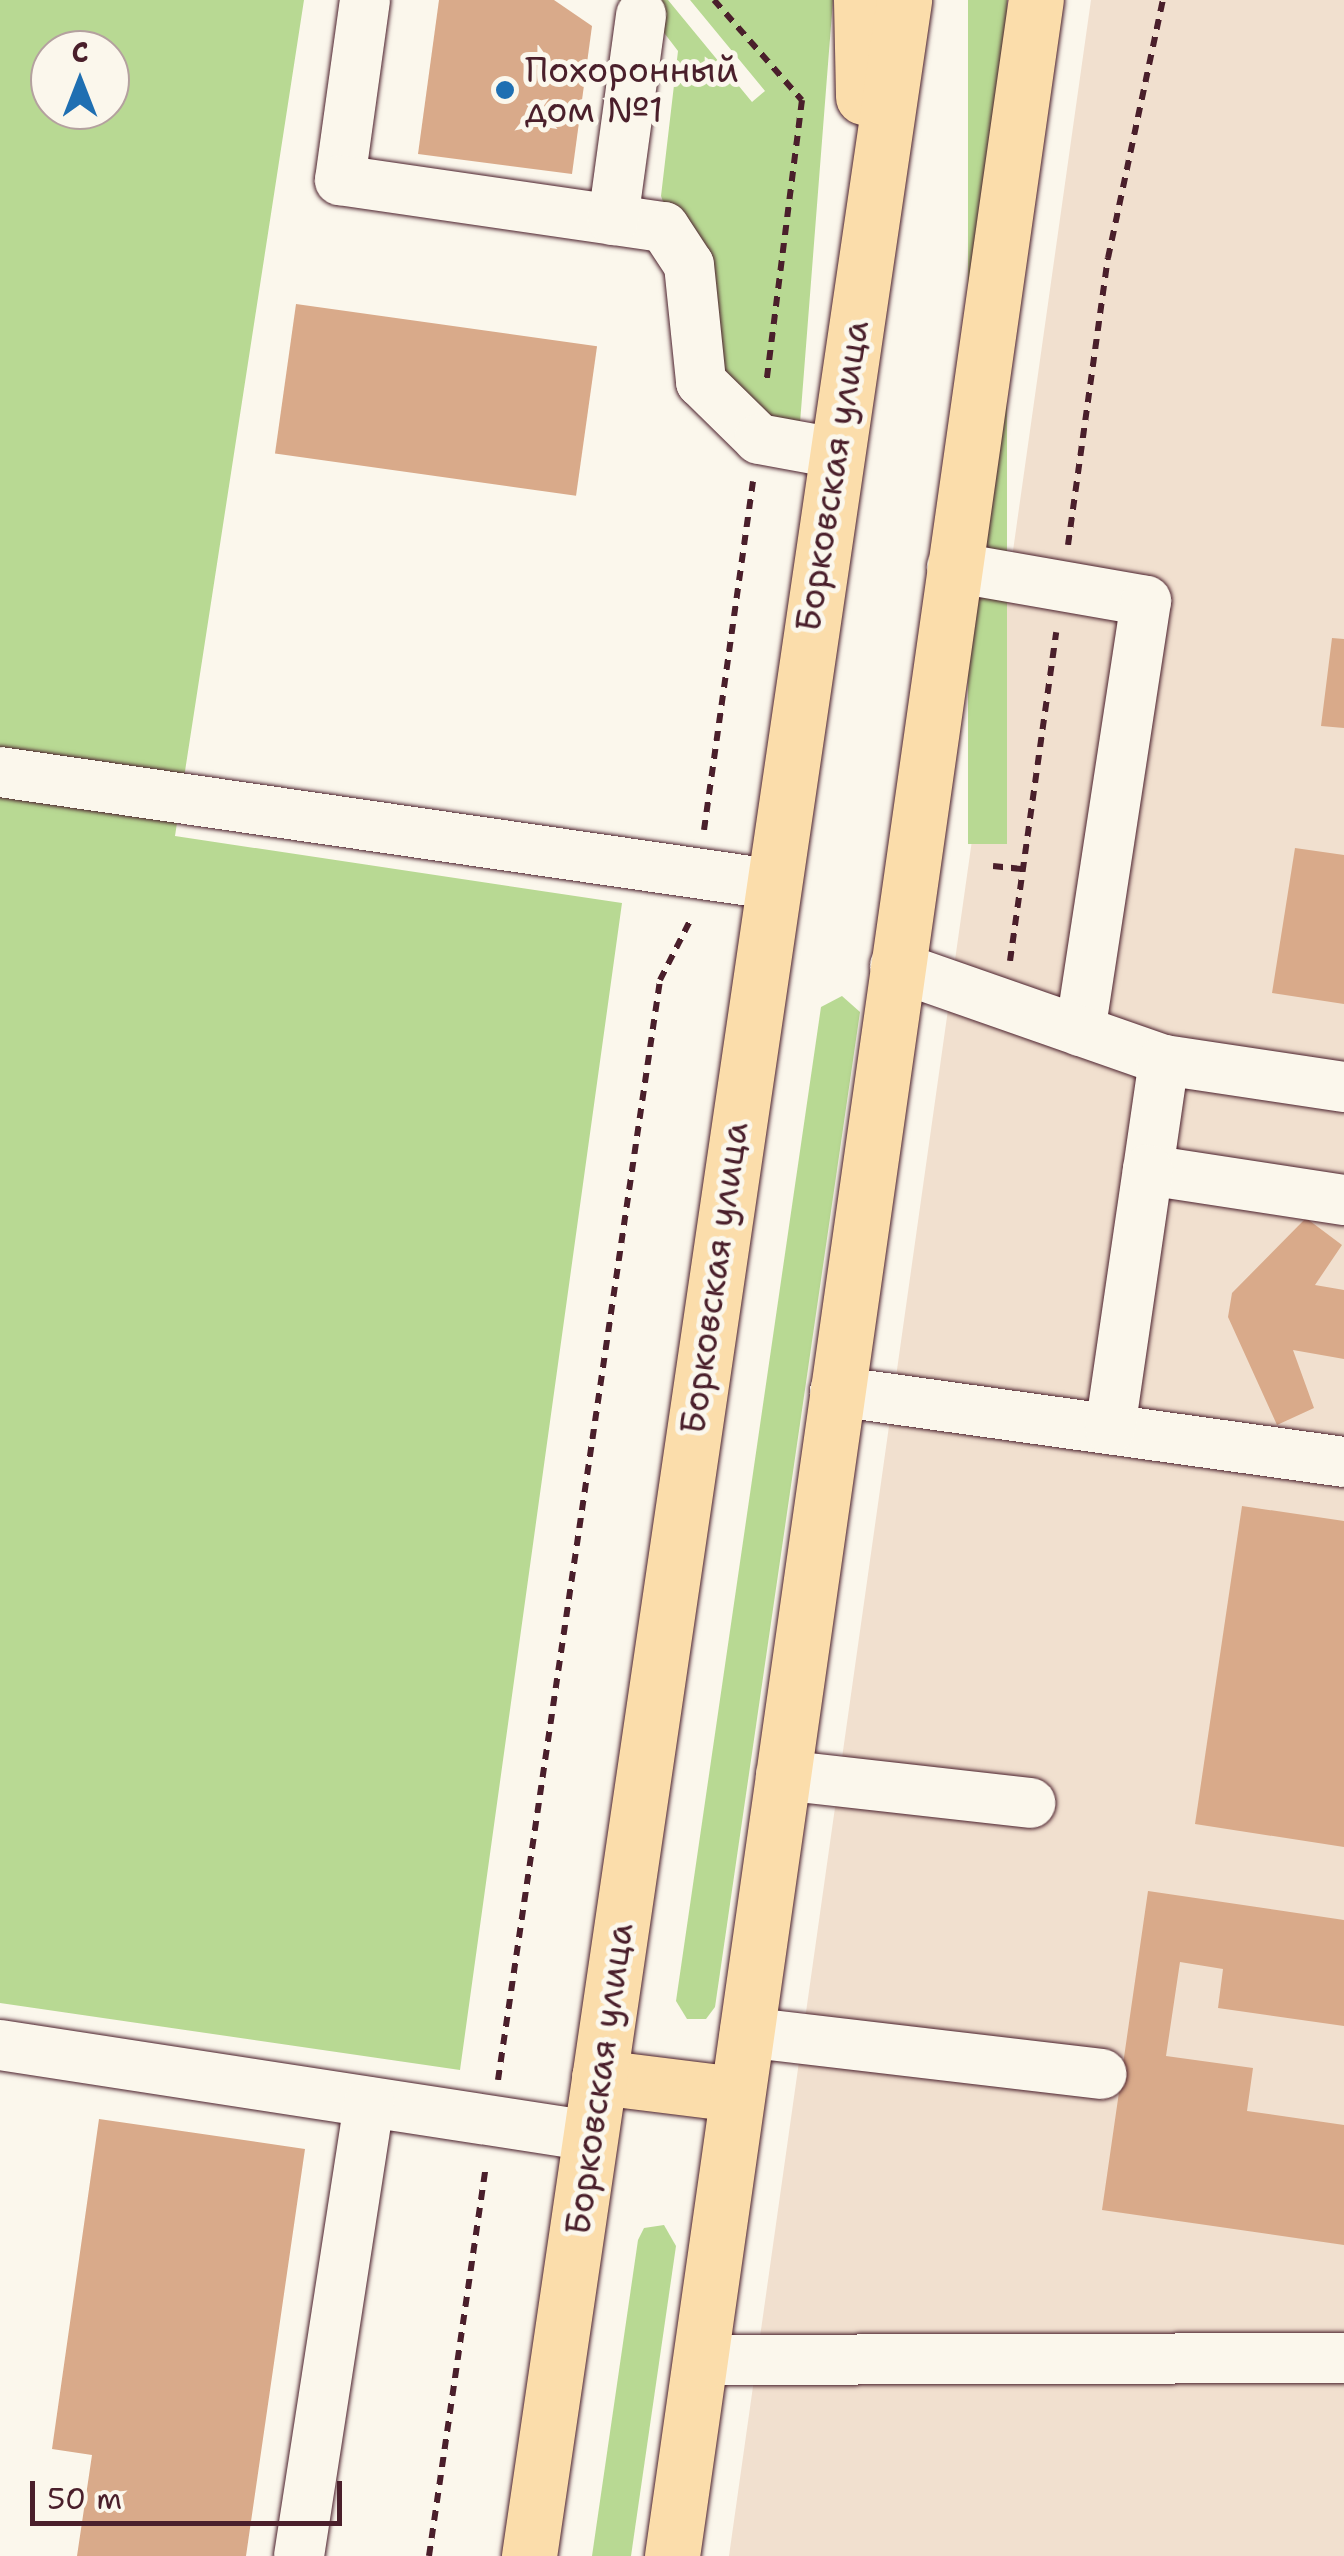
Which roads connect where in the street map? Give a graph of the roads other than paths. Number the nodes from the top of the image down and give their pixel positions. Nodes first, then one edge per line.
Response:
1 (366, 0) edge
2 (861, 0) edge
3 (904, 0) edge
4 (1036, 0) edge
5 (641, 15) dead end
6 (614, 220) junction
7 (865, 256) junction
8 (835, 452) junction
9 (952, 567) junction
10 (0, 772) edge
11 (771, 884) junction
12 (896, 966) junction
13 (1080, 1030) junction
14 (1164, 1060) junction
15 (1344, 1087) edge
16 (1148, 1170) junction
17 (1344, 1200) edge
18 (836, 1391) junction
19 (1110, 1429) junction
20 (1344, 1462) edge
21 (781, 1775) junction
22 (1030, 1803) dead end
23 (745, 2032) junction
24 (0, 2045) edge
25 (1102, 2074) dead end
26 (599, 2077) junction
27 (736, 2094) junction
28 (370, 2102) junction
29 (591, 2136) junction
30 (1344, 2358) edge
31 (699, 2360) junction
32 (299, 2556) edge
33 (529, 2556) edge
34 (672, 2556) edge

1 - 6 street
2 - 7 main road
3 - 7 main road, Борковская улица
4 - 9 main road
5 - 6 street
6 - 8 street
7 - 8 main road, Борковская улица
8 - 11 main road, Борковская улица
9 - 12 main road
9 - 13 street
10 - 11 street
11 - 26 main road, Борковская улица
12 - 13 street
12 - 18 main road
13 - 14 street
14 - 15 street
14 - 16 street
16 - 17 street
16 - 19 street
18 - 19 street
18 - 21 main road
19 - 20 street
21 - 22 street
21 - 23 main road
23 - 25 street
23 - 27 main road
24 - 28 street
26 - 27 main road
26 - 29 main road, Борковская улица
27 - 31 main road
28 - 29 street
28 - 32 street
29 - 33 main road, Борковская улица
30 - 31 street
31 - 34 main road

